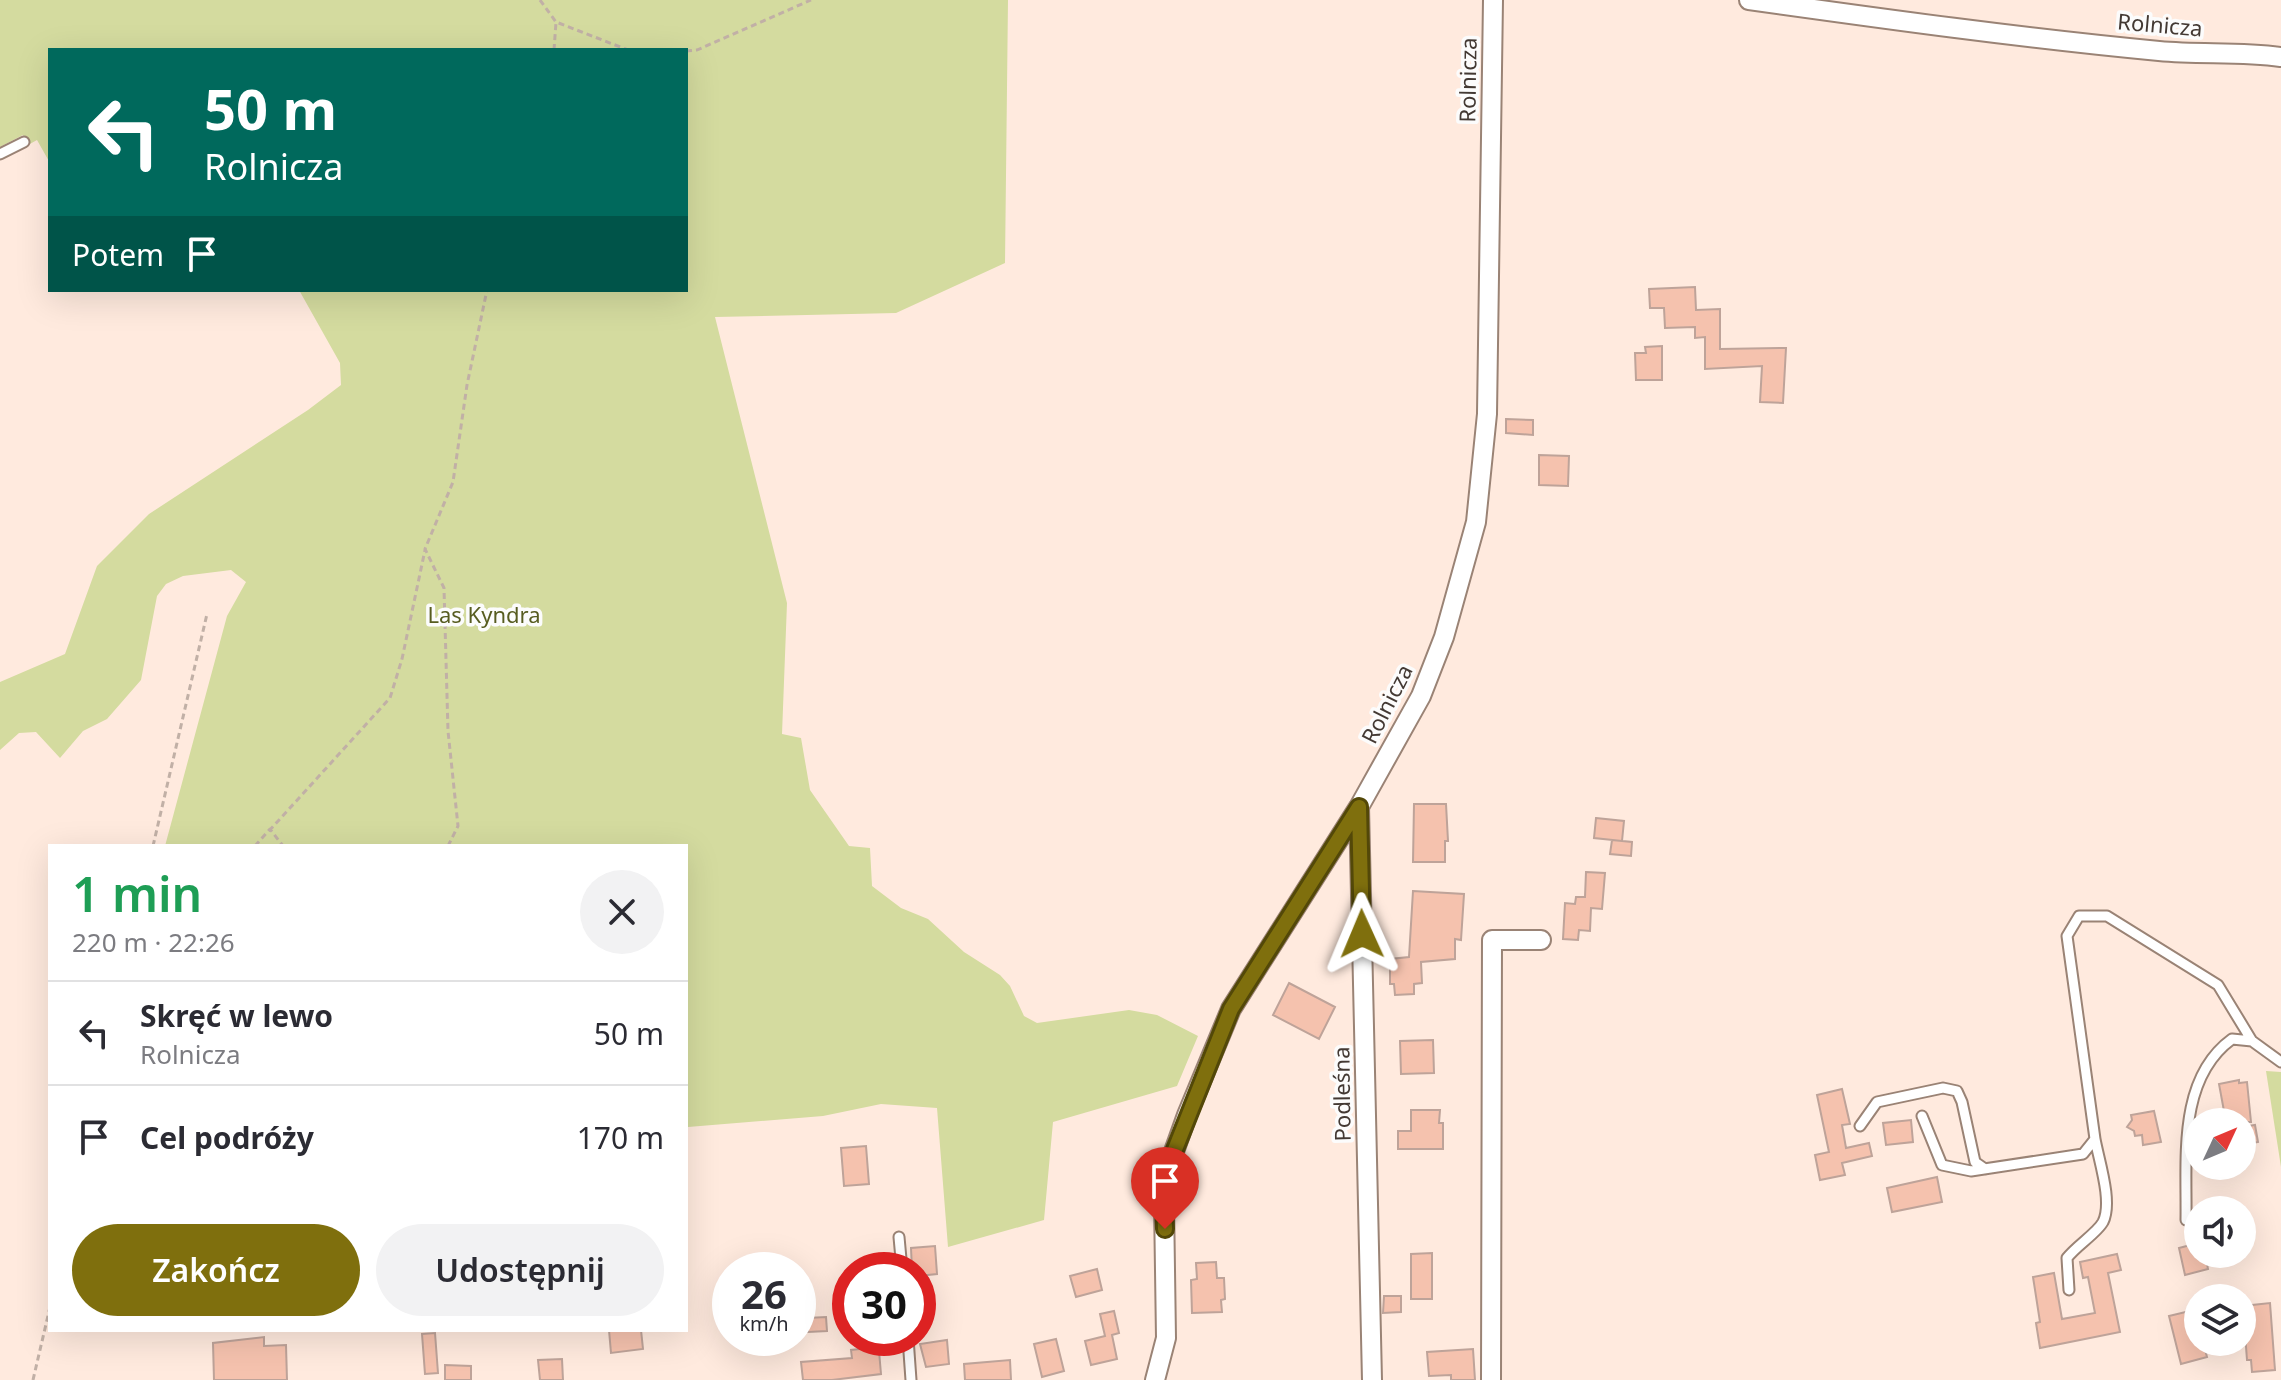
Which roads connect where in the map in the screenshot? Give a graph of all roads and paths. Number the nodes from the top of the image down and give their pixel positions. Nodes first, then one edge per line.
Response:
1 (540, 0) edge
2 (811, 0) edge
3 (1493, 0) edge
4 (1749, 0) edge
5 (556, 22) junction
6 (554, 48) edge
7 (623, 48) edge
8 (688, 51) edge
9 (2281, 57) edge
10 (24, 142) dead end
11 (0, 154) edge
12 (487, 292) edge
13 (425, 549) junction
14 (207, 614) dead end
15 (1359, 807) junction
16 (269, 831) junction
17 (153, 844) edge
18 (257, 844) edge
19 (281, 844) edge
20 (449, 844) edge
21 (1541, 940) dead end
22 (2252, 1041) junction
23 (2281, 1062) edge
24 (1922, 1116) dead end
25 (1860, 1126) dead end
26 (2095, 1139) junction
27 (1985, 1169) junction
28 (2187, 1196) edge
29 (899, 1237) dead end
30 (900, 1252) edge
31 (2069, 1290) dead end
32 (48, 1316) edge
33 (909, 1356) edge
34 (33, 1380) edge
35 (911, 1380) edge
36 (1155, 1380) edge
37 (1372, 1380) edge
38 (1491, 1380) edge

1 - 5 path
2 - 8 path
3 - 15 street, Rolnicza
4 - 9 street, Rolnicza
5 - 6 path
5 - 7 path
10 - 11 lane
12 - 13 path
13 - 16 path
13 - 20 path
14 - 17 path
15 - 36 street, Rolnicza
15 - 37 street, Podleśna
16 - 18 path
16 - 19 path
21 - 38 street
22 - 23 lane
22 - 26 lane
22 - 28 lane
24 - 27 lane
25 - 27 lane
26 - 27 lane
26 - 31 lane
29 - 30 lane
32 - 34 path
33 - 35 lane

